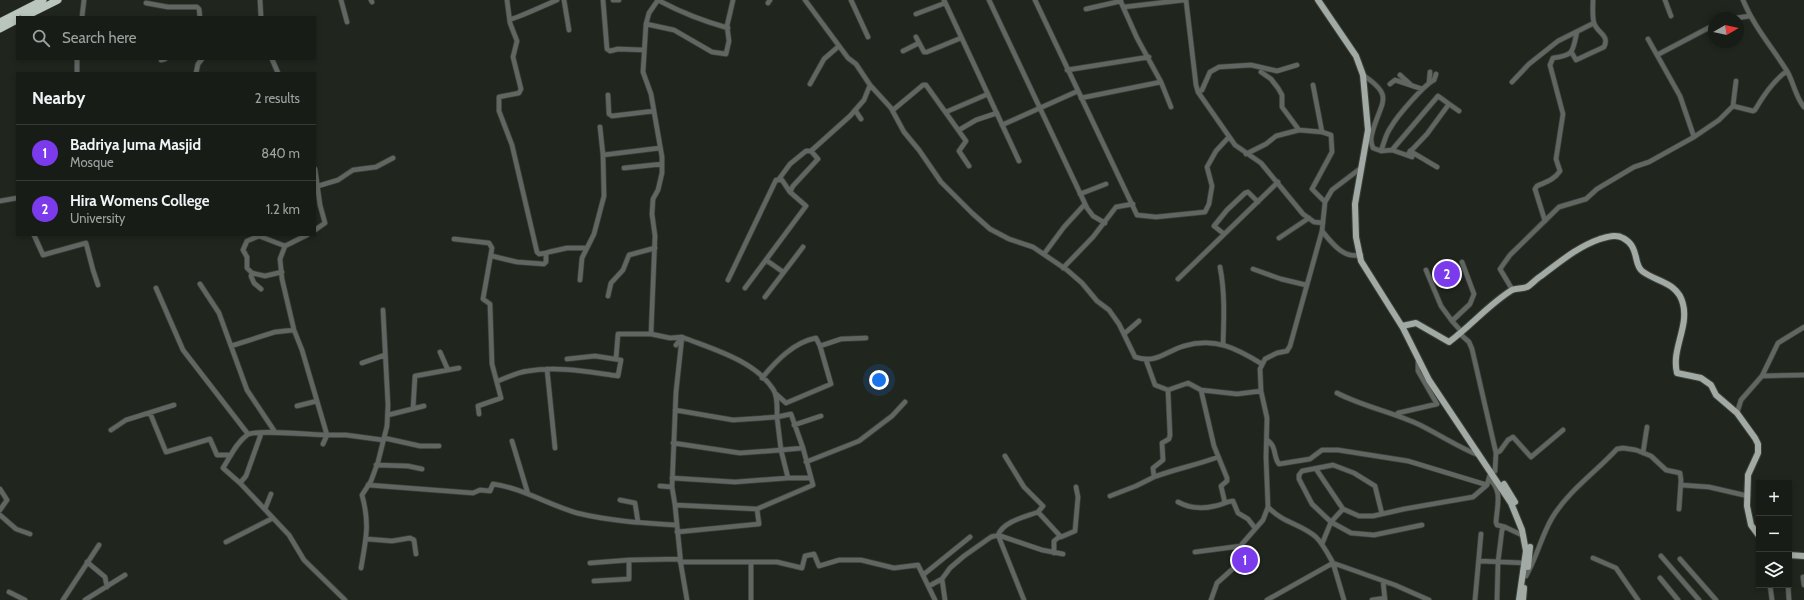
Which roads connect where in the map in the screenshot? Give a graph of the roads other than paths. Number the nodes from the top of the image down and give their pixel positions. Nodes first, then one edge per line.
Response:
1 (43, 0) edge
2 (58, 0) edge
3 (84, 0) edge
4 (260, 0) edge
5 (341, 0) edge
6 (507, 0) edge
7 (557, 0) edge
8 (564, 0) edge
9 (603, 0) edge
10 (613, 0) edge
11 (619, 0) edge
12 (658, 0) edge
13 (733, 0) edge
14 (805, 0) edge
15 (851, 0) edge
16 (989, 0) edge
17 (1035, 0) edge
18 (1185, 0) edge
19 (1318, 0) edge
20 (1593, 0) edge
21 (1665, 0) edge
22 (1743, 0) edge
23 (1120, 1) edge
24 (945, 2) edge
25 (146, 3) dead end
26 (1124, 7) junction
27 (1086, 9) dead end
28 (916, 14) dead end
29 (26, 16) edge
30 (82, 16) edge
31 (200, 16) edge
32 (261, 16) edge
33 (1671, 16) dead end
34 (1750, 16) junction
35 (1744, 17) edge
36 (511, 19) junction
37 (16, 21) edge
38 (0, 22) edge
39 (347, 22) dead end
40 (1594, 23) junction
41 (646, 24) junction
42 (728, 28) junction
43 (0, 29) edge
44 (1708, 29) edge
45 (569, 30) dead end
46 (1577, 32) junction
47 (868, 37) dead end
48 (916, 37) dead end
49 (961, 38) junction
50 (1648, 39) dead end
51 (920, 43) junction
52 (839, 46) junction
53 (644, 50) junction
54 (903, 51) dead end
55 (1572, 53) junction
56 (1657, 56) junction
57 (1149, 57) junction
58 (77, 60) edge
59 (201, 60) edge
60 (272, 60) edge
61 (1297, 66) dead end
62 (1068, 70) junction
63 (1787, 71) junction
64 (76, 72) edge
65 (196, 72) edge
66 (278, 72) edge
67 (1261, 72) dead end
68 (1430, 72) dead end
69 (1436, 74) dead end
70 (1363, 75) junction
71 (1400, 75) dead end
72 (1736, 81) dead end
73 (1162, 82) junction
74 (1512, 82) dead end
75 (1429, 83) junction
76 (810, 84) dead end
77 (1390, 84) dead end
78 (870, 85) junction
79 (1313, 85) dead end
80 (1411, 85) junction
81 (1422, 89) junction
82 (1078, 92) junction
83 (1198, 92) junction
84 (988, 94) junction
85 (608, 96) dead end
86 (1082, 98) junction
87 (1449, 104) junction
88 (1733, 106) junction
89 (1171, 107) dead end
90 (1804, 107) edge
91 (1040, 109) junction
92 (855, 110) junction
93 (893, 110) junction
94 (654, 111) junction
95 (1459, 111) dead end
96 (946, 112) junction
97 (997, 113) junction
98 (861, 119) dead end
99 (1002, 125) junction
100 (600, 127) dead end
101 (959, 130) junction
102 (1299, 130) junction
103 (1322, 132) junction
104 (1694, 137) junction
105 (1228, 138) junction
106 (1369, 141) junction
107 (660, 148) junction
108 (1381, 150) junction
109 (1392, 150) junction
110 (810, 151) junction
111 (1408, 153) junction
112 (1246, 154) junction
113 (603, 155) junction
114 (1412, 157) dead end
115 (393, 158) dead end
116 (1019, 161) dead end
117 (662, 164) junction
118 (969, 166) dead end
119 (1437, 167) dead end
120 (624, 168) dead end
121 (1361, 168) junction
122 (316, 175) edge
123 (778, 179) junction
124 (1278, 182) junction
125 (1106, 184) dead end
126 (318, 186) junction
127 (790, 192) junction
128 (1080, 194) junction
129 (16, 198) edge
130 (0, 201) edge
131 (1258, 202) junction
132 (1325, 202) junction
133 (1085, 204) junction
134 (1133, 204) junction
135 (1308, 218) junction
136 (1545, 221) junction
137 (1105, 223) junction
138 (1323, 223) junction
139 (316, 229) edge
140 (1322, 231) junction
141 (1224, 234) junction
142 (34, 236) edge
143 (305, 236) edge
144 (1279, 238) dead end
145 (454, 239) dead end
146 (285, 246) junction
147 (803, 247) dead end
148 (587, 248) junction
149 (655, 248) junction
150 (546, 253) junction
151 (1044, 254) junction
152 (492, 256) junction
153 (1361, 256) junction
154 (766, 260) junction
155 (1462, 262) dead end
156 (1220, 267) dead end
157 (1063, 268) junction
158 (1253, 269) dead end
159 (1426, 270) dead end
160 (282, 272) junction
161 (783, 272) junction
162 (252, 273) junction
163 (1178, 279) dead end
164 (580, 280) dead end
165 (728, 280) dead end
166 (200, 284) dead end
167 (98, 285) dead end
168 (1306, 285) junction
169 (156, 288) dead end
170 (745, 288) dead end
171 (261, 289) dead end
172 (1512, 289) junction
173 (608, 296) dead end
174 (765, 296) dead end
175 (382, 310) dead end
176 (1139, 321) dead end
177 (1452, 321) junction
178 (1404, 325) junction
179 (1804, 327) edge
180 (294, 330) junction
181 (1460, 332) junction
182 (651, 334) junction
183 (1124, 334) junction
184 (682, 337) junction
185 (866, 338) dead end
186 (676, 344) dead end
187 (1223, 345) junction
188 (231, 346) junction
189 (820, 346) junction
190 (440, 352) dead end
191 (385, 355) junction
192 (566, 359) dead end
193 (616, 359) junction
194 (1146, 360) junction
195 (1418, 360) junction
196 (362, 363) dead end
197 (1262, 364) junction
198 (459, 368) dead end
199 (548, 369) junction
200 (448, 370) junction
201 (1804, 375) edge
202 (1762, 376) junction
203 (762, 378) junction
204 (498, 381) junction
205 (1168, 390) junction
206 (1201, 390) junction
207 (1261, 391) junction
208 (1337, 393) dead end
209 (776, 394) junction
210 (317, 401) junction
211 (905, 402) dead end
212 (174, 405) dead end
213 (297, 406) dead end
214 (424, 406) dead end
215 (413, 409) junction
216 (675, 410) junction
217 (150, 413) junction
218 (1398, 413) dead end
219 (1737, 413) junction
220 (478, 414) dead end
221 (388, 415) junction
222 (821, 416) dead end
223 (777, 417) junction
224 (794, 425) junction
225 (1647, 427) dead end
226 (110, 430) dead end
227 (1563, 430) dead end
228 (275, 432) junction
229 (248, 434) junction
230 (261, 434) junction
231 (327, 435) junction
232 (383, 439) junction
233 (1268, 440) junction
234 (512, 441) dead end
235 (673, 443) junction
236 (323, 444) dead end
237 (439, 446) dead end
238 (555, 448) dead end
239 (803, 448) junction
240 (781, 450) junction
241 (1496, 452) junction
242 (1644, 453) junction
243 (231, 455) junction
244 (1480, 455) junction
245 (1005, 456) dead end
246 (1218, 457) junction
247 (1486, 461) junction
248 (806, 462) junction
249 (376, 465) junction
250 (422, 468) dead end
251 (1316, 469) junction
252 (1493, 471) junction
253 (1154, 477) junction
254 (672, 478) junction
255 (788, 478) junction
256 (811, 478) junction
257 (1488, 482) junction
258 (240, 483) junction
259 (368, 485) junction
260 (660, 486) dead end
261 (1681, 486) junction
262 (672, 487) junction
263 (1076, 487) dead end
264 (0, 489) edge
265 (271, 494) dead end
266 (528, 494) junction
267 (1110, 496) dead end
268 (1748, 496) junction
269 (620, 500) dead end
270 (1178, 502) dead end
271 (1225, 502) junction
272 (675, 505) junction
273 (1268, 507) junction
274 (265, 509) junction
275 (757, 509) junction
276 (1343, 509) junction
277 (1679, 509) dead end
278 (0, 510) edge
279 (1038, 512) junction
280 (1382, 514) junction
281 (0, 515) edge
282 (273, 518) junction
283 (638, 522) junction
284 (1331, 522) junction
285 (677, 525) junction
286 (1422, 525) dead end
287 (1504, 527) junction
288 (1255, 528) junction
289 (677, 532) junction
290 (1756, 532) edge
291 (30, 534) dead end
292 (1481, 534) dead end
293 (998, 535) junction
294 (1524, 536) junction
295 (970, 537) dead end
296 (1059, 537) junction
297 (367, 539) junction
298 (226, 542) dead end
299 (1322, 544) junction
300 (99, 545) dead end
301 (1530, 545) junction
302 (1241, 546) junction
303 (1196, 552) dead end
304 (1054, 553) junction
305 (416, 554) dead end
306 (1063, 554) dead end
307 (1792, 555) edge
308 (1661, 556) dead end
309 (1804, 556) edge
310 (1593, 558) dead end
311 (1680, 559) dead end
312 (629, 560) junction
313 (680, 560) junction
314 (1536, 560) junction
315 (1480, 561) junction
316 (87, 562) junction
317 (751, 562) junction
318 (1498, 562) junction
319 (590, 563) dead end
320 (1333, 563) junction
321 (1525, 563) junction
322 (361, 568) dead end
323 (923, 574) junction
324 (125, 575) dead end
325 (1526, 576) junction
326 (1803, 577) edge
327 (1660, 578) dead end
328 (942, 579) junction
329 (1384, 580) junction
330 (594, 581) dead end
331 (1804, 585) edge
332 (929, 586) junction
333 (106, 587) junction
334 (1770, 588) edge
335 (1788, 588) edge
336 (1522, 589) junction
337 (9, 592) dead end
338 (1385, 599) edge
339 (26, 600) edge
340 (63, 600) edge
341 (85, 600) edge
342 (345, 600) edge
343 (687, 600) edge
344 (751, 600) edge
345 (935, 600) edge
346 (945, 600) edge
347 (1024, 600) edge
348 (1211, 600) edge
349 (1267, 600) edge
350 (1344, 600) edge
351 (1372, 600) edge
352 (1429, 600) edge
353 (1475, 600) edge
354 (1497, 600) edge
355 (1519, 600) edge
356 (1523, 600) edge
357 (1638, 600) edge
358 (1678, 600) edge
359 (1699, 600) edge
360 (1716, 600) edge
361 (1772, 600) edge
362 (1789, 600) edge

1 - 38 highway
2 - 29 highway
3 - 30 street
4 - 32 street
5 - 39 street
6 - 36 street
7 - 36 street
8 - 45 street
9 - 53 street
10 - 11 street
12 - 41 street
12 - 42 street
13 - 42 street
14 - 52 street
15 - 47 street
16 - 91 street
17 - 62 street
18 - 26 street
18 - 83 street
19 - 70 main road
20 - 40 street
21 - 33 street
22 - 34 street
23 - 26 street
23 - 27 street
24 - 28 street
24 - 49 street
25 - 31 street
26 - 57 street
34 - 35 street
34 - 63 street
36 - 150 street
37 - 43 highway
40 - 46 street
40 - 55 street
41 - 42 street
41 - 53 street
44 - 56 street
46 - 55 street
46 - 74 street
48 - 51 street
49 - 51 street
49 - 84 street
50 - 56 street
51 - 54 street
52 - 76 street
52 - 78 street
53 - 94 street
55 - 136 street
56 - 104 street
57 - 62 street
57 - 73 street
58 - 64 street
59 - 65 street
60 - 66 street
61 - 83 street
62 - 82 street
63 - 88 street
63 - 90 street
67 - 102 street
68 - 75 street
69 - 75 street
70 - 106 main road
70 - 106 street
71 - 80 street
72 - 88 street
73 - 86 street
73 - 89 street
75 - 81 street
77 - 80 street
78 - 92 street
78 - 93 street
79 - 103 street
80 - 81 street
81 - 108 street
82 - 86 street
82 - 91 street
83 - 105 street
84 - 96 street
84 - 97 street
85 - 94 street
86 - 134 street
87 - 95 street
87 - 109 street
87 - 111 street
88 - 104 street
91 - 99 street
91 - 128 street
92 - 98 street
92 - 110 street
93 - 96 street
93 - 151 street
94 - 107 street
96 - 101 street
97 - 99 street
97 - 101 street
99 - 116 street
100 - 113 street
101 - 118 street
102 - 103 street
102 - 112 street
103 - 132 street
104 - 136 street
105 - 112 street
105 - 134 street
106 - 108 street
106 - 121 main road
107 - 113 street
107 - 117 street
108 - 109 street
109 - 111 street
110 - 123 street
110 - 127 street
111 - 114 street
111 - 119 street
112 - 124 street
113 - 148 street
115 - 126 street
117 - 120 street
117 - 149 street
121 - 132 street
121 - 153 main road
122 - 126 street
123 - 127 street
123 - 165 street
124 - 131 street
124 - 135 street
125 - 128 street
126 - 139 street
127 - 154 street
128 - 133 street
129 - 130 street
131 - 141 street
131 - 141 street
132 - 138 street
133 - 137 street
133 - 151 street
134 - 137 street
135 - 138 street
135 - 144 street
136 - 172 street
137 - 157 street
138 - 140 street
140 - 153 street
140 - 168 street
141 - 163 street
142 - 167 street
143 - 146 street
145 - 152 street
146 - 160 street
146 - 162 street
147 - 161 street
148 - 150 street
148 - 164 street
149 - 173 street
149 - 182 street
150 - 152 street
151 - 157 street
152 - 204 street
153 - 178 main road
154 - 161 street
154 - 170 street
155 - 177 street
156 - 187 street
157 - 183 street
158 - 168 street
159 - 177 street
160 - 162 street
160 - 180 street
161 - 174 street
162 - 171 street
166 - 188 street
168 - 197 street
169 - 229 street
172 - 181 main road
172 - 219 main road
175 - 191 street
176 - 183 street
177 - 181 street
178 - 181 main road
178 - 195 main road
178 - 247 main road
179 - 202 street
180 - 188 street
180 - 210 street
181 - 241 street
182 - 184 street
182 - 193 street
183 - 194 street
184 - 186 street
184 - 203 street
184 - 216 street
185 - 189 street
187 - 194 street
187 - 197 street
188 - 228 street
189 - 203 street
189 - 209 street
190 - 200 street
191 - 196 street
191 - 221 street
192 - 193 street
193 - 199 street
194 - 205 street
195 - 218 street
195 - 244 main road
197 - 207 street
198 - 200 street
199 - 204 street
199 - 238 street
200 - 215 street
201 - 202 street
202 - 219 street
203 - 209 street
204 - 220 street
205 - 206 street
205 - 253 street
206 - 207 street
206 - 246 street
207 - 233 street
208 - 244 street
209 - 223 street
210 - 213 street
210 - 231 street
211 - 248 street
212 - 217 street
214 - 215 street
215 - 221 street
216 - 223 street
216 - 235 street
217 - 226 street
217 - 243 street
219 - 268 main road
221 - 232 street
222 - 224 street
223 - 224 street
223 - 240 street
224 - 239 street
225 - 242 street
227 - 241 street
228 - 230 street
228 - 231 street
229 - 230 street
229 - 243 street
230 - 258 street
231 - 232 street
231 - 236 street
232 - 237 street
232 - 249 street
233 - 257 street
233 - 273 street
234 - 266 street
235 - 240 street
235 - 254 street
239 - 240 street
239 - 248 street
240 - 255 street
241 - 252 street
242 - 261 street
242 - 314 street
243 - 258 street
244 - 247 main road
245 - 279 street
246 - 253 street
246 - 271 street
247 - 252 main road
248 - 256 street
249 - 250 street
249 - 259 street
251 - 276 street
251 - 280 street
251 - 284 street
252 - 257 street
252 - 294 main road
252 - 301 main road
253 - 267 street
254 - 255 street
254 - 262 street
255 - 256 street
256 - 275 street
257 - 280 street
257 - 287 street
258 - 274 street
259 - 266 street
259 - 297 street
260 - 262 street
261 - 268 street
261 - 277 street
262 - 272 street
263 - 296 street
264 - 278 street
265 - 274 street
266 - 283 street
268 - 290 main road
269 - 283 street
270 - 271 street
271 - 288 street
272 - 275 street
272 - 285 street
273 - 288 street
273 - 299 street
274 - 282 street
275 - 289 street
276 - 280 street
276 - 284 street
279 - 293 street
279 - 296 street
281 - 291 street
282 - 298 street
282 - 342 street
283 - 285 street
284 - 286 street
284 - 299 street
285 - 289 street
287 - 294 street
287 - 318 street
288 - 302 street
289 - 313 street
292 - 315 street
293 - 304 street
293 - 328 street
293 - 347 street
294 - 321 main road
295 - 323 street
296 - 304 street
297 - 305 street
297 - 322 street
299 - 320 street
300 - 316 street
301 - 314 street
301 - 325 main road
302 - 303 street
302 - 348 street
304 - 306 street
307 - 309 main road
308 - 359 street
310 - 357 street
311 - 360 street
312 - 313 street
312 - 319 street
312 - 330 street
313 - 317 street
313 - 343 street
314 - 325 street
315 - 318 street
315 - 353 street
316 - 333 street
316 - 340 street
317 - 323 street
317 - 344 street
318 - 321 street
318 - 354 street
320 - 329 street
320 - 349 street
320 - 350 street
321 - 336 main road
323 - 332 street
324 - 333 street
325 - 336 main road
326 - 331 street
327 - 358 street
328 - 332 street
328 - 346 street
329 - 338 street
329 - 352 street
332 - 345 street
333 - 341 street
334 - 361 street
335 - 362 street
336 - 355 main road
336 - 356 main road
337 - 339 street
338 - 351 street

